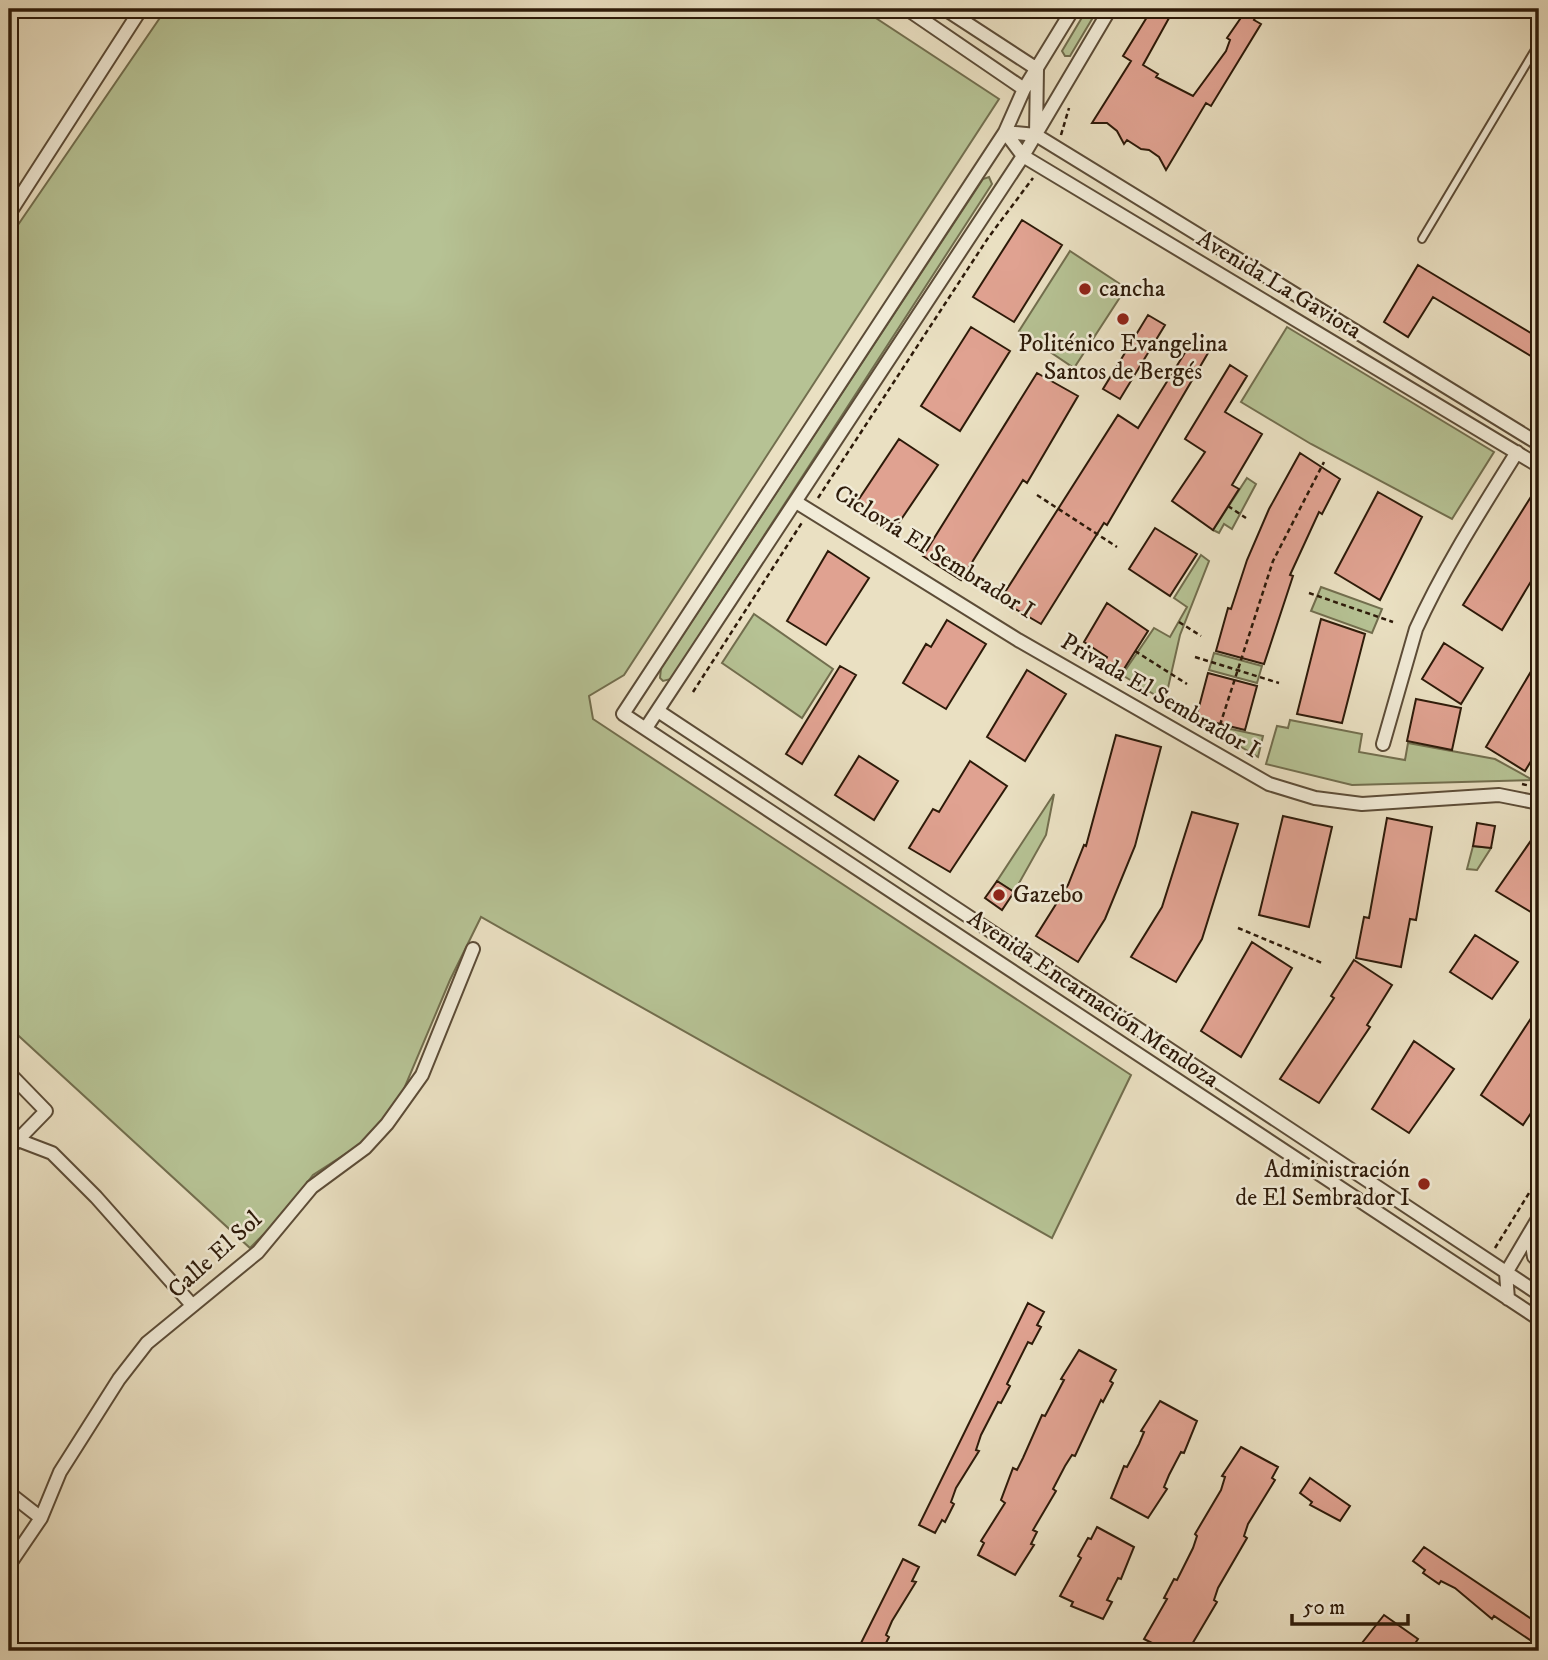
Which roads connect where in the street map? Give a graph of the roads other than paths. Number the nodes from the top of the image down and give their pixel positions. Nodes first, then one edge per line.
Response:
1 (141, 9) edge
2 (907, 9) edge
3 (945, 9) edge
4 (1073, 9) edge
5 (1110, 9) edge
6 (1539, 44) edge
7 (1037, 69) junction
8 (1024, 89) junction
9 (1005, 131) junction
10 (1036, 135) junction
11 (1023, 156) junction
12 (9, 214) edge
13 (1422, 239) dead end
14 (1539, 444) edge
15 (1517, 452) junction
16 (1539, 466) edge
17 (796, 502) junction
18 (658, 712) junction
19 (646, 728) junction
20 (1383, 744) dead end
21 (1539, 803) edge
22 (473, 948) dead end
23 (9, 1073) edge
24 (13, 1145) edge
25 (1539, 1217) edge
26 (1530, 1233) junction
27 (1539, 1260) edge
28 (1507, 1273) junction
29 (1539, 1294) edge
30 (1512, 1302) junction
31 (192, 1305) junction
32 (1539, 1320) edge
33 (9, 1493) edge
34 (41, 1518) junction
35 (9, 1565) edge

1 - 12 street
2 - 8 street
3 - 7 street
4 - 7 street
5 - 10 street
6 - 13 lane
7 - 8 street
7 - 10 street
8 - 9 street
9 - 10 street
9 - 11 street, Avenida La Gaviota
9 - 19 street, Avenida Encarnación Mendoza
10 - 11 street
10 - 14 street, Avenida La Gaviota
11 - 15 street, Avenida La Gaviota
11 - 17 street
15 - 16 street, Avenida La Gaviota
15 - 20 street
17 - 18 street
17 - 21 street, Privada El Sembrador I
18 - 19 street
18 - 28 street, Avenida Encarnación Mendoza
19 - 30 street, Avenida Encarnación Mendoza
22 - 31 street, Calle El Sol
23 - 24 street
24 - 31 street
25 - 26 street
26 - 27 street
26 - 28 street
28 - 29 street, Avenida Encarnación Mendoza
28 - 30 street
29 - 30 street
30 - 32 street, Avenida Encarnación Mendoza
31 - 34 street, Calle El Sol
33 - 34 street
34 - 35 street, Calle El Sol

